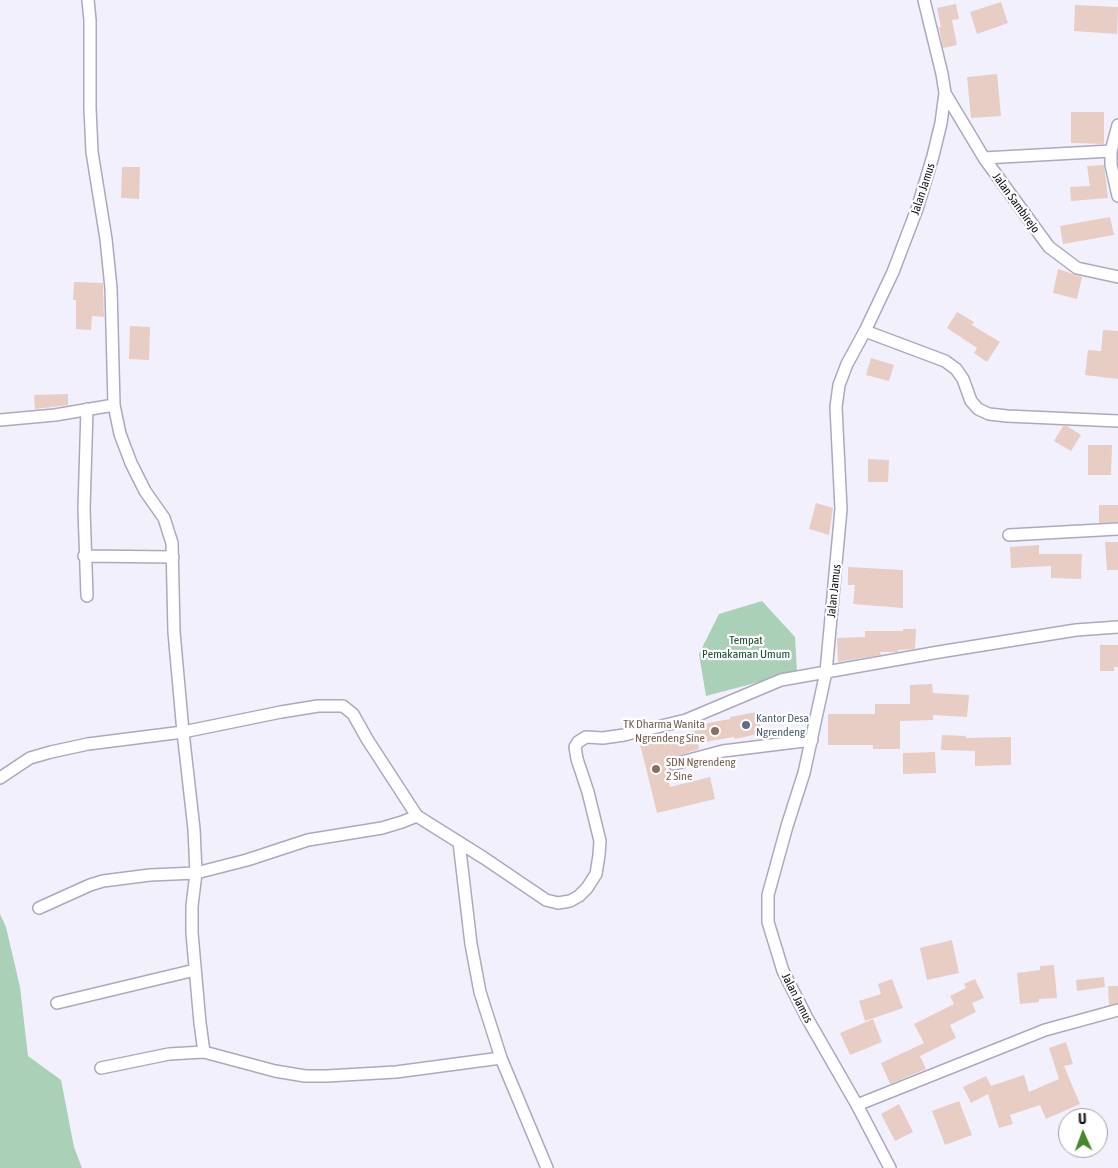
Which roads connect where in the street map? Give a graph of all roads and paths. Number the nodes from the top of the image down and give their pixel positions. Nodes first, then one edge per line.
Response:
1 (88, 0) edge
2 (924, 0) edge
3 (945, 93) junction
4 (1118, 125) edge
5 (1111, 151) junction
6 (984, 158) junction
7 (1118, 196) edge
8 (1118, 277) edge
9 (866, 331) junction
10 (114, 405) junction
11 (87, 409) junction
12 (0, 420) edge
13 (1118, 421) edge
14 (1118, 528) edge
15 (1009, 535) dead end
16 (84, 556) junction
17 (173, 557) junction
18 (87, 596) dead end
19 (1118, 627) edge
20 (826, 672) junction
21 (183, 732) junction
22 (812, 740) junction
23 (674, 764) dead end
24 (0, 778) edge
25 (417, 816) junction
26 (459, 842) junction
27 (196, 873) junction
28 (39, 908) dead end
29 (195, 970) junction
30 (57, 1003) dead end
31 (1118, 1010) edge
32 (204, 1052) junction
33 (501, 1058) junction
34 (101, 1068) dead end
35 (857, 1105) junction
36 (547, 1168) edge
37 (890, 1168) edge

1 - 10 street
2 - 3 street, Jalan Jamus
3 - 6 street, Jalan Sambirejo
3 - 9 street, Jalan Jamus
4 - 5 street
5 - 6 street
5 - 7 street
6 - 8 street, Jalan Sambirejo
9 - 13 street
9 - 20 street, Jalan Jamus
10 - 11 street
10 - 17 street
11 - 12 street
11 - 16 street
14 - 15 street
16 - 17 street
16 - 18 street
17 - 21 street
19 - 20 street
20 - 22 street, Jalan Jamus
20 - 26 street
21 - 24 street
21 - 25 street
21 - 27 street
22 - 23 street
22 - 35 street, Jalan Jamus
25 - 26 street
25 - 27 street
26 - 33 street
27 - 28 street
27 - 29 street
29 - 30 street
29 - 32 street
31 - 35 street
32 - 33 street
32 - 34 street
33 - 36 street
35 - 37 street, Jalan Jamus

